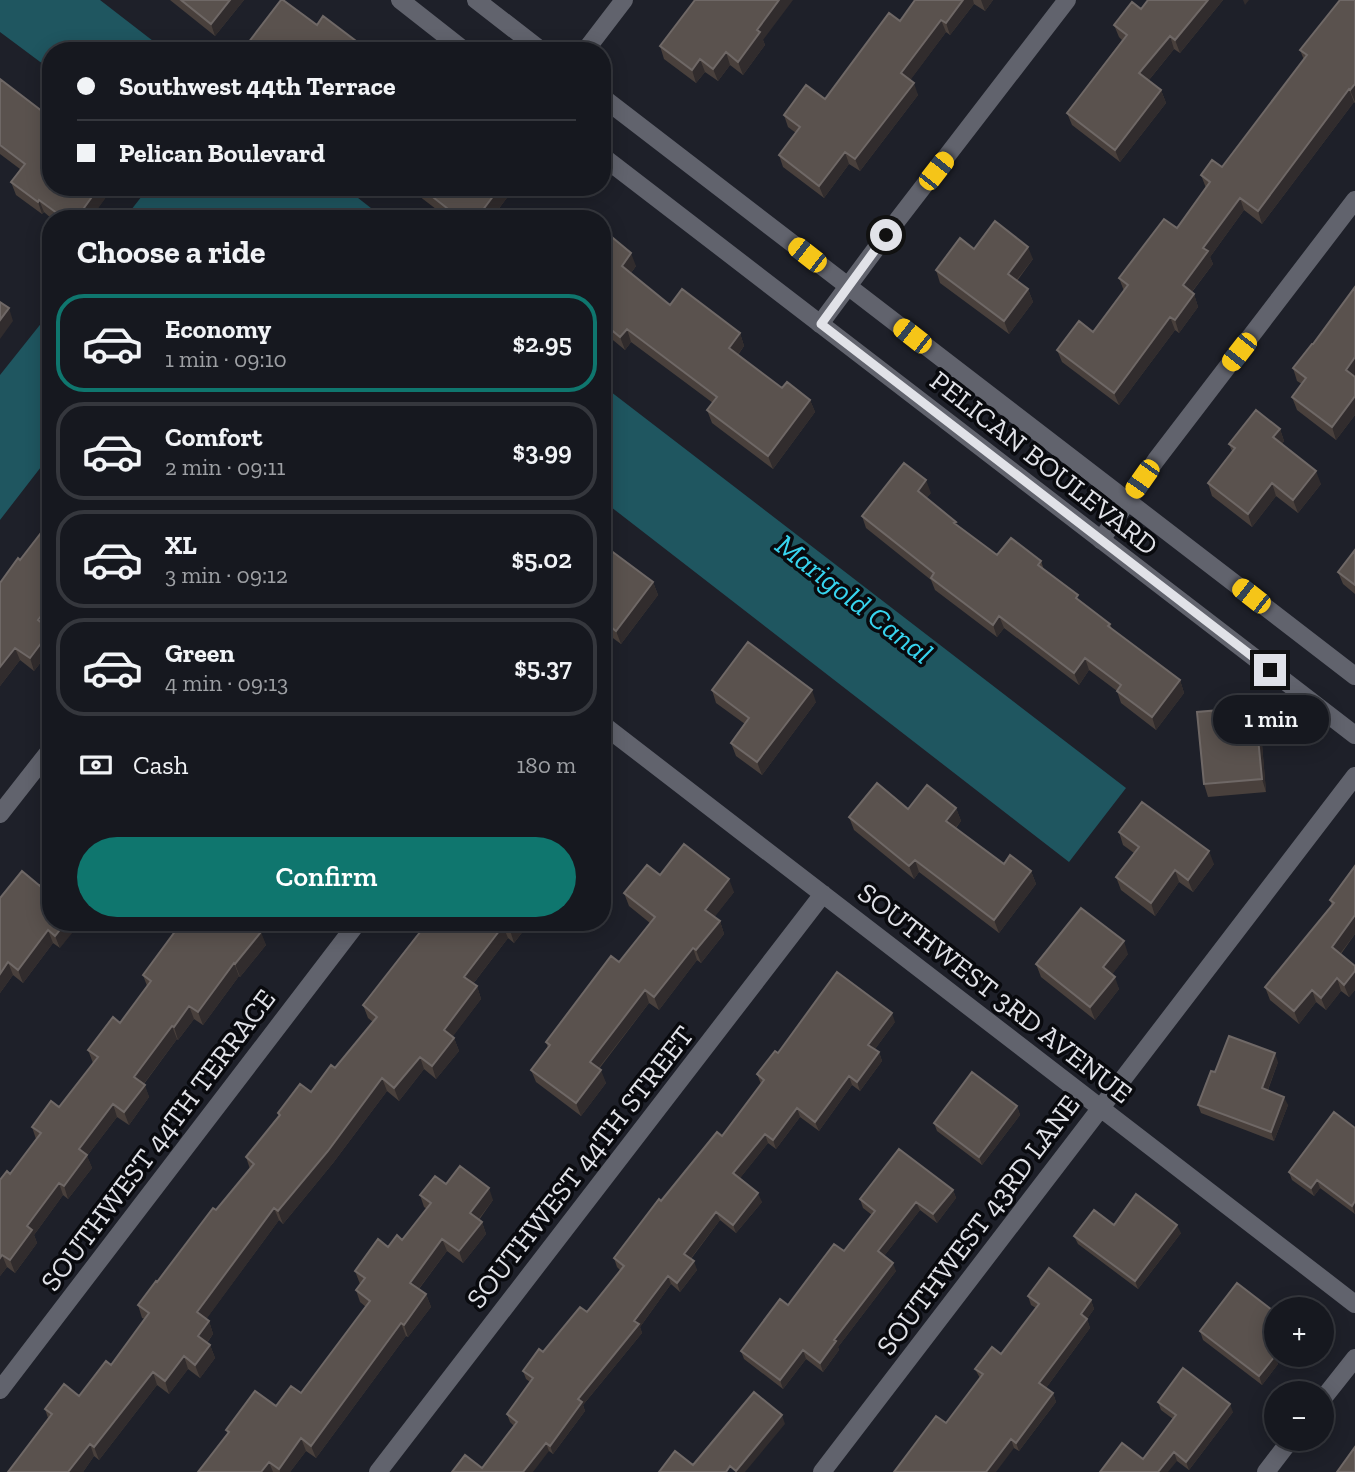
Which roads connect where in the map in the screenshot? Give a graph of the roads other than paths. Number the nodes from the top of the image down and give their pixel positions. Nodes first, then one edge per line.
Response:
1 (400, 0) edge
2 (476, 0) edge
3 (624, 0) edge
4 (1067, 0) edge
5 (454, 42) edge
6 (530, 42) edge
7 (592, 42) edge
8 (611, 104) edge
9 (611, 163) edge
10 (1355, 200) edge
11 (848, 287) junction
12 (821, 324) junction
13 (1127, 500) junction
14 (1101, 540) junction
15 (1355, 676) edge
16 (611, 731) edge
17 (1355, 735) edge
18 (42, 760) edge
19 (1355, 776) edge
20 (0, 814) edge
21 (823, 894) junction
22 (351, 931) edge
23 (1100, 1108) junction
24 (1355, 1304) edge
25 (1355, 1358) edge
26 (1334, 1385) edge
27 (0, 1390) edge
28 (1282, 1451) edge
29 (378, 1472) edge
30 (822, 1472) edge
31 (1266, 1472) edge

1 - 5 street
2 - 6 street
3 - 7 street
4 - 11 street
8 - 11 street, PELICAN BOULEVARD
9 - 12 street, PELICAN BOULEVARD
10 - 13 street
11 - 12 street
11 - 13 street, PELICAN BOULEVARD
12 - 14 street, PELICAN BOULEVARD
13 - 14 street
13 - 15 street, PELICAN BOULEVARD
14 - 17 street, PELICAN BOULEVARD
16 - 21 street, SOUTHWEST 3RD AVENUE
18 - 20 street
19 - 23 street, SOUTHWEST 43RD LANE
21 - 23 street, SOUTHWEST 3RD AVENUE
21 - 29 street, SOUTHWEST 44TH STREET
22 - 27 street, SOUTHWEST 44TH TERRACE
23 - 24 street, SOUTHWEST 3RD AVENUE
23 - 30 street, SOUTHWEST 43RD LANE
25 - 26 street
28 - 31 street

